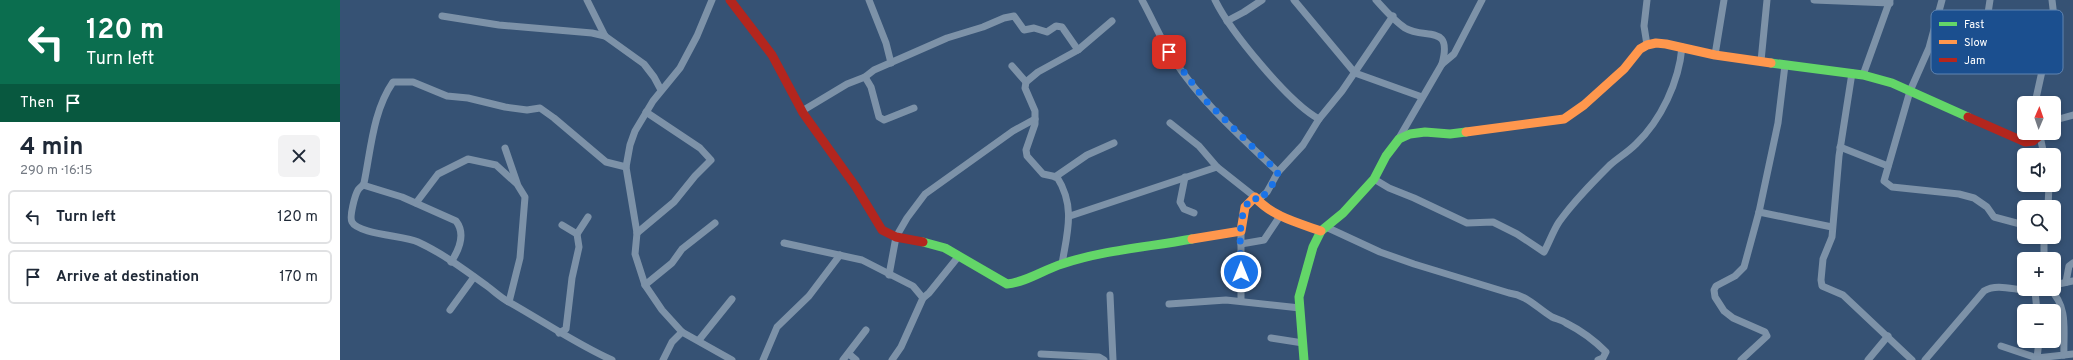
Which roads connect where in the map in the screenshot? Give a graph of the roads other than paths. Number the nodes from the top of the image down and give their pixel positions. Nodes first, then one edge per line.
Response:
1 (587, 0) edge
2 (712, 0) edge
3 (730, 0) edge
4 (868, 0) edge
5 (1142, 0) edge
6 (1215, 0) edge
7 (1262, 0) edge
8 (1294, 0) edge
9 (1376, 0) edge
10 (1482, 0) edge
11 (1647, 0) edge
12 (1724, 0) edge
13 (1767, 0) edge
14 (1814, 0) edge
15 (1942, 0) edge
16 (1990, 0) edge
17 (2052, 0) edge
18 (1890, 1) edge
19 (1939, 10) edge
20 (1988, 10) edge
21 (2053, 10) edge
22 (442, 16) dead end
23 (1393, 16) junction
24 (1227, 21) junction
25 (1112, 22) dead end
26 (605, 36) junction
27 (1931, 41) edge
28 (1647, 45) junction
29 (1682, 47) junction
30 (1078, 50) junction
31 (1715, 55) junction
32 (1761, 61) junction
33 (890, 63) junction
34 (1442, 64) junction
35 (1785, 65) junction
36 (1012, 66) dead end
37 (1354, 73) junction
38 (1852, 73) junction
39 (2041, 74) edge
40 (1862, 75) junction
41 (865, 77) junction
42 (1026, 82) junction
43 (661, 90) junction
44 (1910, 91) junction
45 (2037, 96) edge
46 (1422, 97) junction
47 (914, 108) dead end
48 (802, 110) junction
49 (646, 112) junction
50 (2073, 115) edge
51 (2061, 118) edge
52 (1035, 119) junction
53 (1319, 119) junction
54 (1170, 123) dead end
55 (2017, 138) edge
56 (1399, 139) junction
57 (1114, 143) dead end
58 (505, 148) dead end
59 (1840, 148) junction
60 (1888, 166) junction
61 (626, 167) junction
62 (1217, 167) junction
63 (1278, 172) junction
64 (1186, 177) junction
65 (1055, 178) junction
66 (1374, 179) junction
67 (517, 184) junction
68 (363, 185) junction
69 (1256, 199) junction
70 (416, 203) junction
71 (1759, 212) junction
72 (1194, 213) dead end
73 (1070, 216) junction
74 (1280, 216) junction
75 (588, 217) dead end
76 (715, 223) dead end
77 (2017, 223) edge
78 (562, 226) dead end
79 (1832, 227) junction
80 (1323, 229) junction
81 (1241, 232) junction
82 (637, 233) junction
83 (577, 234) junction
84 (896, 237) junction
85 (784, 243) dead end
86 (1242, 244) junction
87 (840, 255) junction
88 (958, 257) junction
89 (452, 262) junction
90 (2073, 263) edge
91 (1062, 264) junction
92 (889, 275) junction
93 (474, 277) junction
94 (2069, 281) edge
95 (645, 285) junction
96 (2017, 289) edge
97 (1110, 295) dead end
98 (2055, 296) edge
99 (923, 298) junction
100 (732, 300) dead end
101 (1241, 301) junction
102 (508, 302) junction
103 (1169, 304) dead end
104 (1300, 308) junction
105 (450, 310) dead end
106 (866, 330) dead end
107 (682, 332) junction
108 (559, 333) junction
109 (1888, 336) junction
110 (1271, 338) dead end
111 (699, 340) junction
112 (1303, 343) junction
113 (2001, 346) dead end
114 (2038, 348) edge
115 (849, 354) junction
116 (1041, 354) dead end
117 (2073, 354) edge
118 (2064, 355) junction
119 (2037, 358) junction
120 (612, 360) edge
121 (663, 360) edge
122 (732, 360) edge
123 (763, 360) edge
124 (843, 360) edge
125 (856, 360) edge
126 (892, 360) edge
127 (1104, 360) edge
128 (1113, 360) edge
129 (1304, 360) edge
130 (1598, 360) edge
131 (1740, 360) edge
132 (1868, 360) edge
133 (1912, 360) edge
134 (1925, 360) edge

1 - 26 street
2 - 43 street
3 - 48 street
4 - 33 street
5 - 63 street
6 - 24 street
7 - 24 street
8 - 37 street
9 - 23 street
10 - 34 street
11 - 28 street
12 - 31 street
13 - 32 street
14 - 18 street
15 - 19 street
16 - 20 street
17 - 21 street
18 - 40 street
22 - 26 street
23 - 34 street
23 - 37 street
24 - 53 street
25 - 30 street
26 - 43 street
27 - 44 street
28 - 29 street
28 - 56 street
29 - 31 street
29 - 66 street
30 - 33 street
30 - 42 street
31 - 32 street
32 - 35 street
33 - 41 street
34 - 46 street
35 - 38 street
35 - 71 street
36 - 42 street
37 - 46 street
37 - 53 street
38 - 40 street
38 - 59 street
39 - 45 street
40 - 44 street
41 - 47 street
41 - 48 street
42 - 52 street
43 - 49 street
44 - 55 street
44 - 60 street
46 - 56 street
48 - 84 street
49 - 61 street
49 - 82 street
50 - 51 street
52 - 65 street
52 - 84 street
53 - 63 street
54 - 62 street
56 - 66 street
57 - 65 street
58 - 67 street
59 - 60 street
59 - 79 street
60 - 77 street
61 - 68 street
61 - 82 street
62 - 64 street
62 - 69 street
63 - 69 street
64 - 72 street
64 - 73 street
65 - 73 street
66 - 80 street
67 - 70 street
67 - 102 street
68 - 70 street
68 - 89 street
69 - 74 street
69 - 81 street
70 - 89 street
71 - 79 street
71 - 131 street
73 - 91 street
74 - 80 street
74 - 86 street
75 - 83 street
76 - 95 street
78 - 83 street
79 - 109 street
80 - 104 street
80 - 130 street
81 - 86 street
81 - 91 street
82 - 95 street
83 - 108 street
84 - 88 street
84 - 92 street
85 - 87 street
86 - 101 street
87 - 92 street
87 - 123 street
88 - 91 street
88 - 99 street
89 - 93 street
90 - 94 street
92 - 99 street
93 - 102 street
93 - 105 street
95 - 107 street
96 - 134 street
97 - 128 street
98 - 118 street
99 - 126 street
100 - 111 street
101 - 103 street
101 - 104 street
102 - 108 street
104 - 112 street
106 - 115 street
107 - 111 street
107 - 121 street
108 - 120 street
109 - 132 street
109 - 133 street
110 - 112 street
111 - 122 street
112 - 129 street
113 - 119 street
114 - 119 street
115 - 124 street
115 - 125 street
116 - 127 street
117 - 118 street
118 - 119 street

